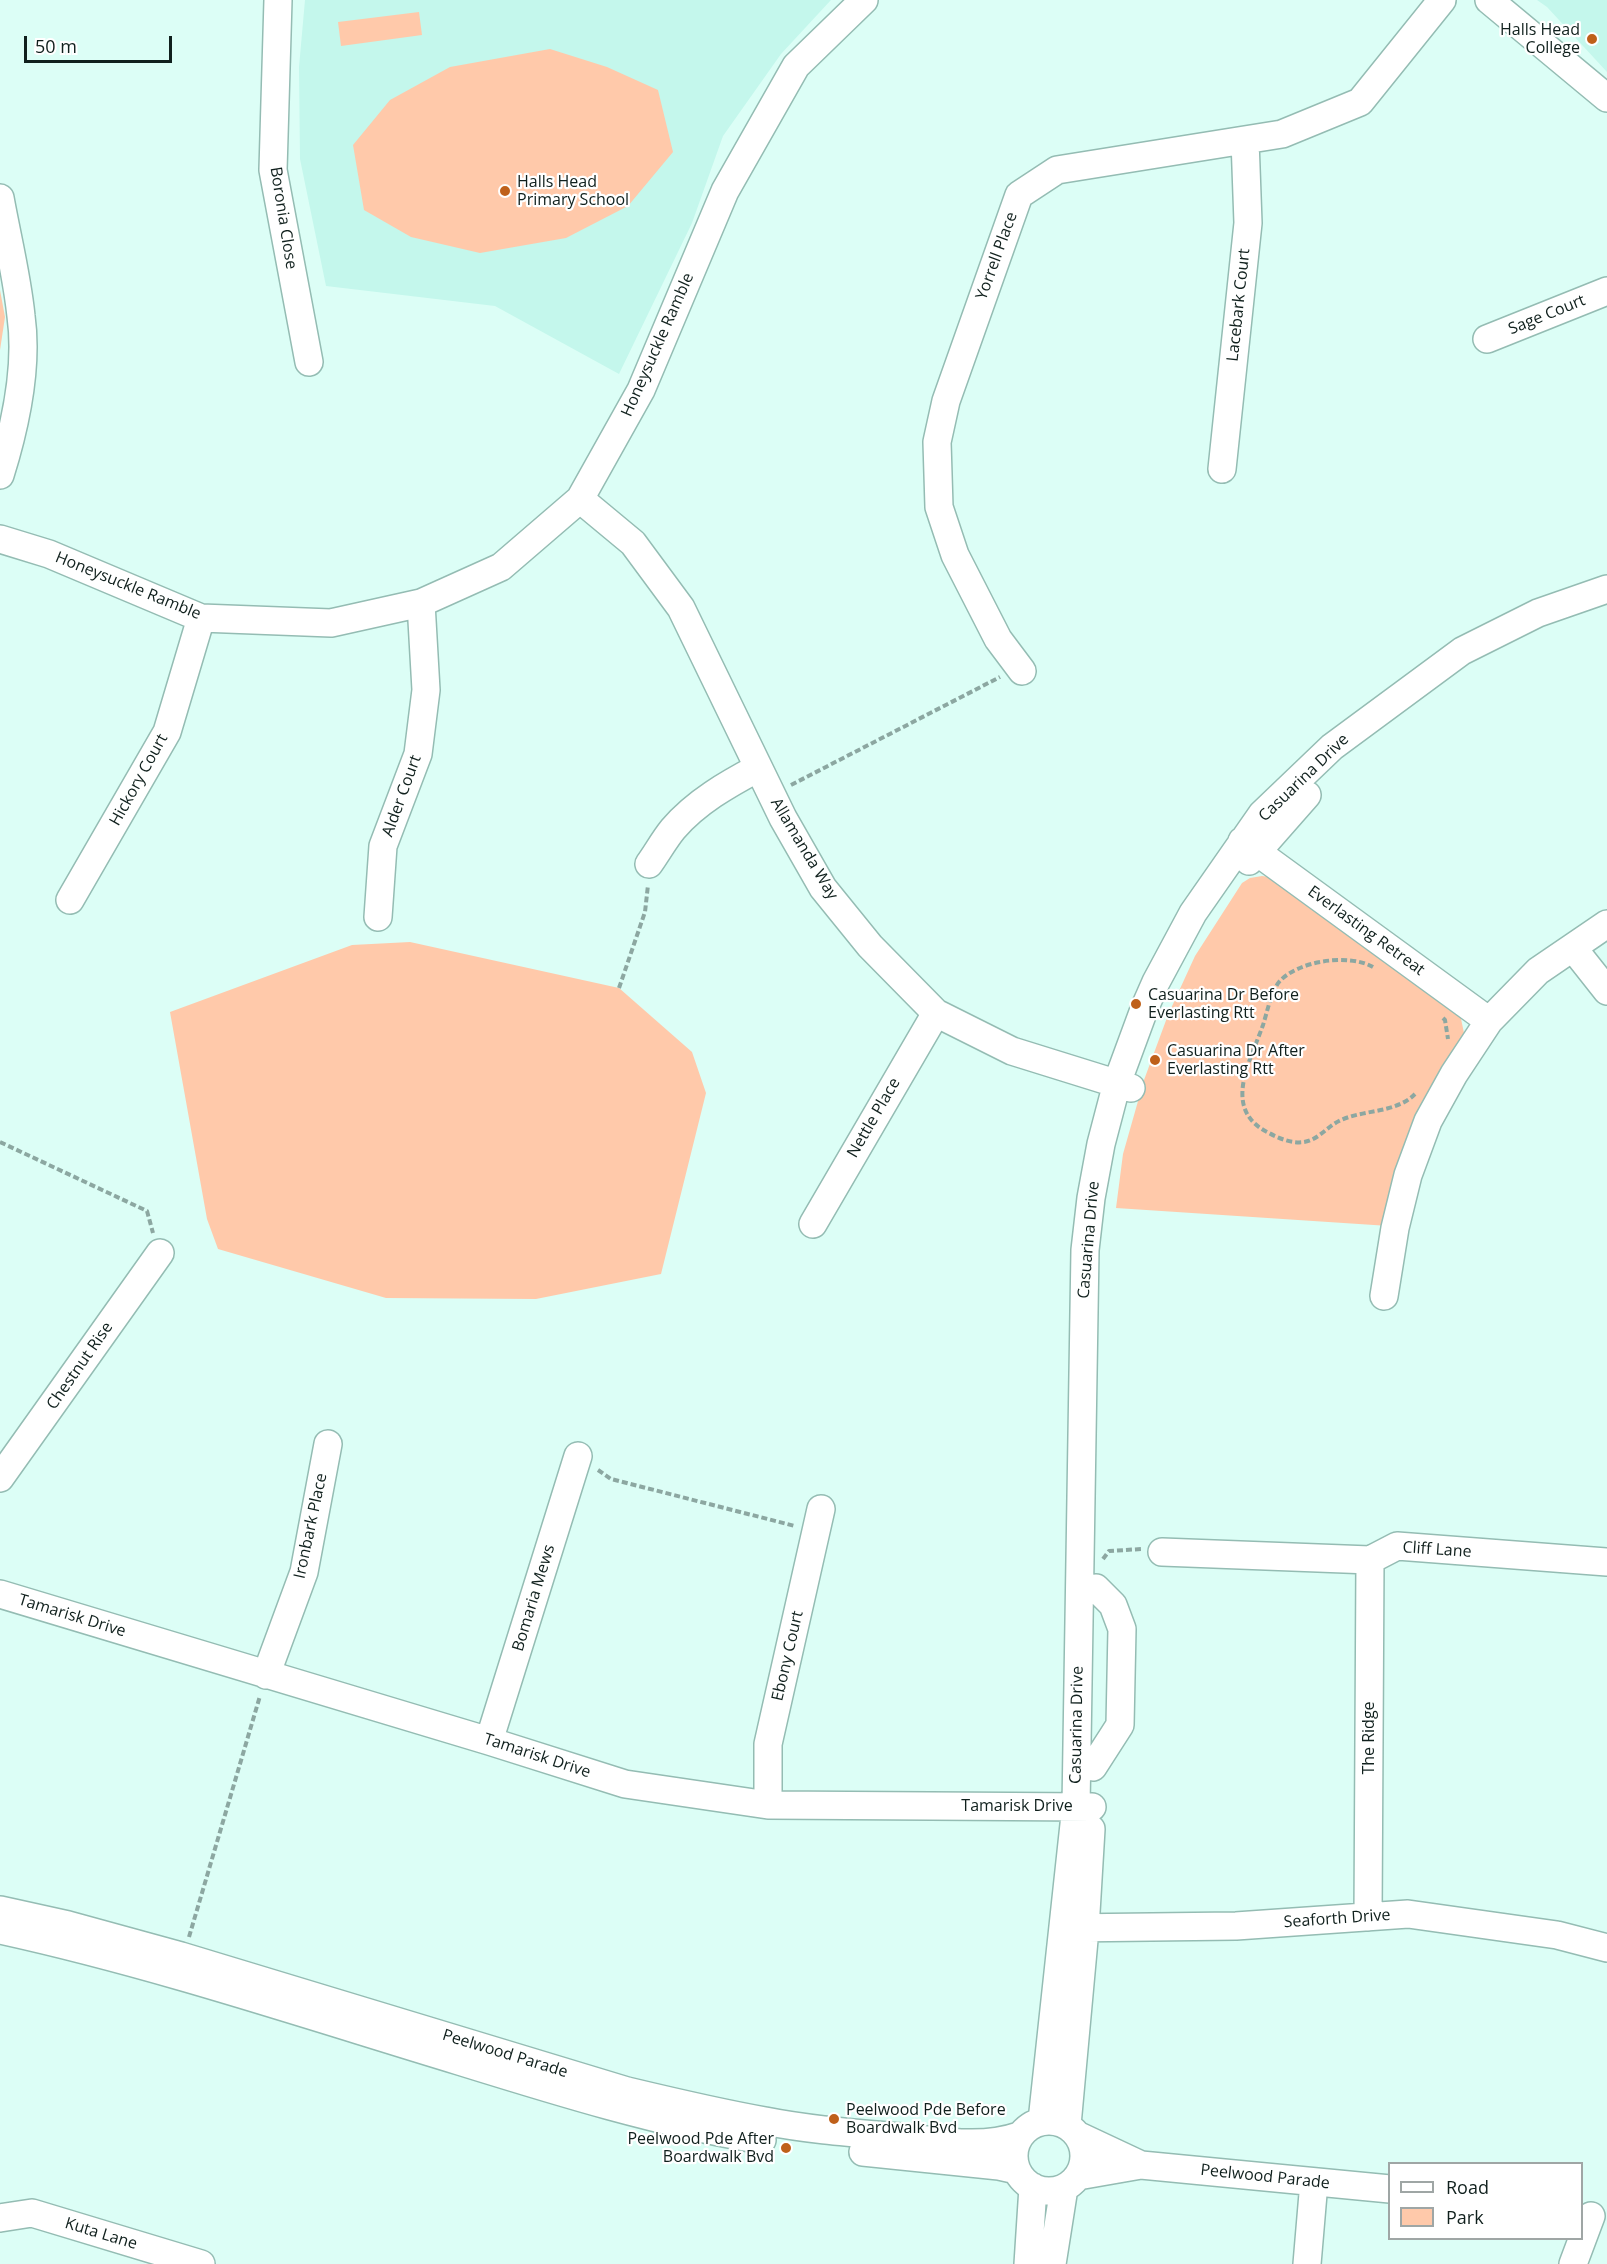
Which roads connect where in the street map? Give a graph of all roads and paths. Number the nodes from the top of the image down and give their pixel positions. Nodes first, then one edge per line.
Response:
1 (278, 0) edge
2 (864, 0) edge
3 (1442, 0) edge
4 (1489, 0) edge
5 (1607, 98) edge
6 (1245, 140) junction
7 (0, 198) edge
8 (1607, 291) edge
9 (1487, 339) dead end
10 (309, 362) dead end
11 (1222, 469) dead end
12 (0, 475) edge
13 (580, 499) junction
14 (0, 539) edge
15 (1607, 589) edge
16 (421, 603) junction
17 (1607, 606) edge
18 (201, 618) junction
19 (1022, 671) joint
20 (758, 768) junction
21 (772, 795) junction
22 (1249, 846) junction
23 (649, 864) joint
24 (70, 900) dead end
25 (378, 917) dead end
26 (1607, 924) edge
27 (1573, 948) junction
28 (1379, 971) dead end
29 (619, 988) dead end
30 (1449, 991) junction
31 (1607, 991) edge
32 (936, 1013) junction
33 (1490, 1021) junction
34 (1444, 1047) dead end
35 (1124, 1086) junction
36 (1420, 1089) dead end
37 (0, 1142) edge
38 (813, 1224) dead end
39 (160, 1253) joint
40 (1384, 1296) dead end
41 (328, 1444) dead end
42 (578, 1456) joint
43 (0, 1478) edge
44 (818, 1520) joint
45 (1162, 1552) joint
46 (1370, 1560) junction
47 (1607, 1562) edge
48 (1096, 1577) junction
49 (0, 1594) edge
50 (266, 1676) junction
51 (489, 1741) junction
52 (768, 1805) junction
53 (1084, 1806) junction
54 (0, 1910) edge
55 (1368, 1917) junction
56 (1074, 1929) junction
57 (0, 1930) edge
58 (1607, 1948) edge
59 (182, 1956) junction
60 (1062, 2127) junction
61 (1019, 2136) junction
62 (1141, 2165) junction
63 (1025, 2179) junction
64 (1071, 2182) junction
65 (1314, 2182) junction
66 (1388, 2190) edge
67 (1593, 2217) edge
68 (0, 2218) edge
69 (201, 2264) edge
70 (1028, 2264) edge
71 (1052, 2264) edge
72 (1307, 2264) edge
73 (1573, 2264) edge

1 - 10 street, Boronia Close
2 - 13 street, Honeysuckle Ramble
3 - 6 street, Yorrell Place
4 - 5 street
6 - 11 street, Lacebark Court
6 - 19 street, Yorrell Place
7 - 12 street
8 - 9 street, Sage Court
13 - 16 street, Honeysuckle Ramble
13 - 20 street, Allamanda Way
14 - 18 street, Honeysuckle Ramble
15 - 22 street, Casuarina Drive
16 - 18 street, Honeysuckle Ramble
16 - 25 street, Alder Court
17 - 22 street, Casuarina Drive
18 - 24 street, Hickory Court
19 - 21 path
20 - 21 street, Allamanda Way
20 - 23 street
21 - 32 street, Allamanda Way
22 - 30 street, Everlasting Retreat
22 - 35 street, Casuarina Drive
23 - 29 path
26 - 27 street
27 - 31 street
27 - 33 street
28 - 36 path
30 - 33 street, Everlasting Retreat
30 - 34 path
32 - 35 street, Allamanda Way
32 - 38 street, Nettle Place
33 - 40 street
35 - 48 street, Casuarina Drive
35 - 53 street, Casuarina Drive
37 - 39 path
39 - 43 street, Chestnut Rise
41 - 50 street, Ironbark Place
42 - 44 path
42 - 51 street, Bomaria Mews
44 - 52 street, Ebony Court
45 - 46 street, Cliff Lane
45 - 48 path
46 - 47 street, Cliff Lane
46 - 55 street, The Ridge
48 - 53 street, Casuarina Drive
49 - 50 street, Tamarisk Drive
50 - 51 street, Tamarisk Drive
50 - 59 path
51 - 52 street, Tamarisk Drive
52 - 53 street, Tamarisk Drive
53 - 56 street, Casuarina Drive
54 - 59 street, Peelwood Parade
55 - 56 street, Seaforth Drive
55 - 58 street, Seaforth Drive
56 - 60 street, Casuarina Drive
57 - 63 street, Peelwood Parade
59 - 61 street, Peelwood Parade
60 - 61 street
60 - 62 street, Peelwood Parade
60 - 64 street
61 - 63 street
62 - 64 street, Peelwood Parade
62 - 65 street, Peelwood Parade
63 - 64 street
63 - 70 street
64 - 71 street
65 - 66 street, Peelwood Parade
65 - 72 street
67 - 73 street
68 - 69 street, Kuta Lane

